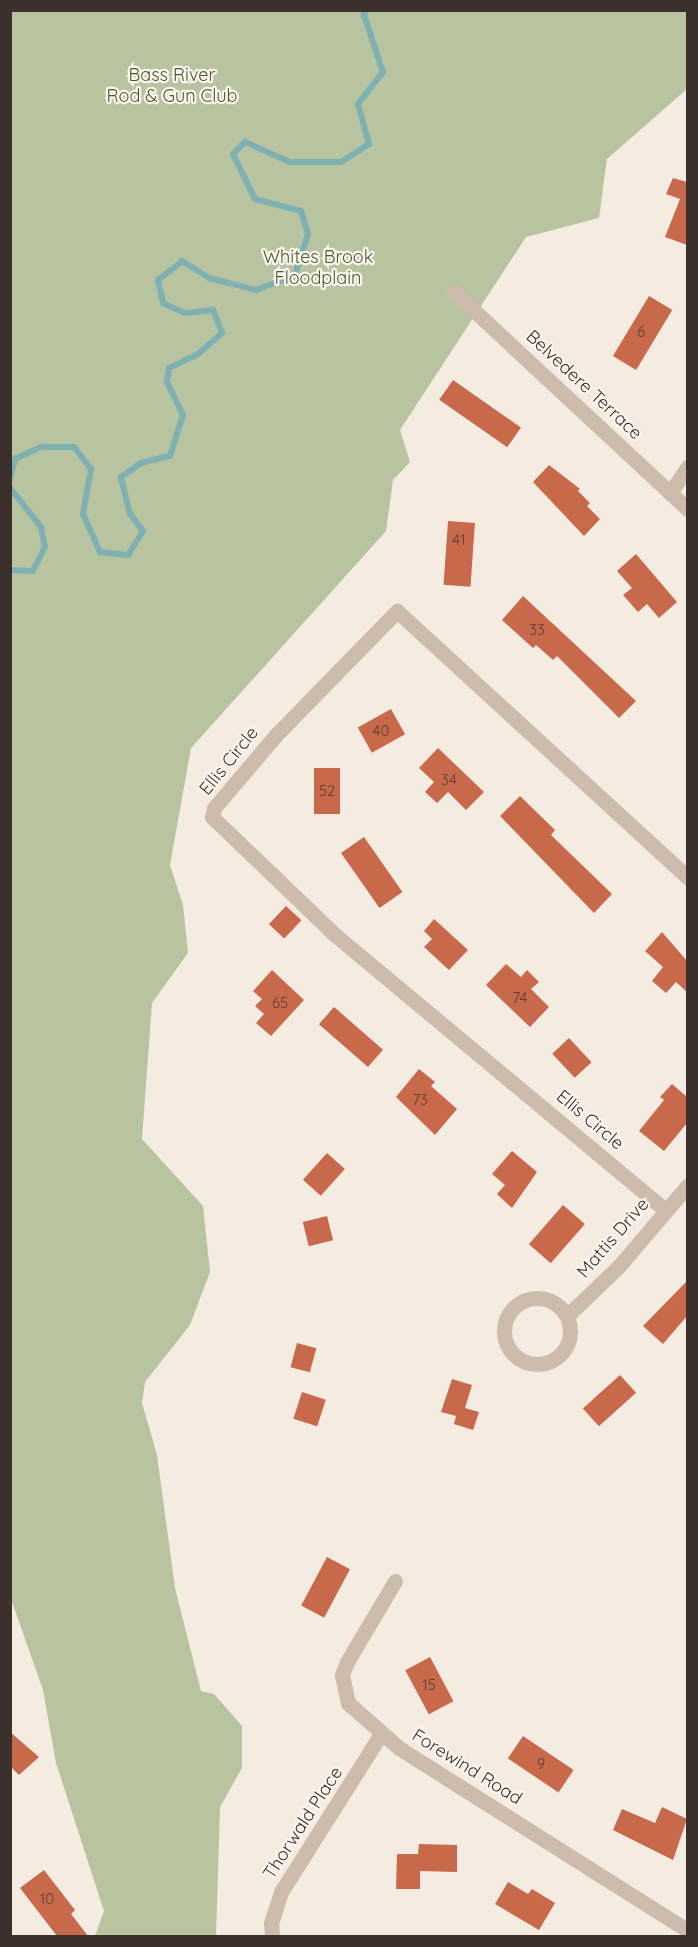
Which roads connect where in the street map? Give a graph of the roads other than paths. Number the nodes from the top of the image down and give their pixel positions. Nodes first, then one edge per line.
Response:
1 (453, 291) dead end
2 (687, 466) edge
3 (670, 493) junction
4 (687, 509) edge
5 (687, 878) edge
6 (687, 1185) edge
7 (664, 1209) junction
8 (567, 1316) junction
9 (395, 1581) dead end
10 (381, 1734) junction
11 (687, 1930) edge
12 (272, 1936) edge

1 - 3 street, Belvedere Terrace
2 - 3 street
3 - 4 street, Belvedere Terrace
5 - 7 street, Ellis Circle
6 - 7 street, Mattis Drive
7 - 8 street, Mattis Drive
8 - 8 street
9 - 10 street, Forewind Road
10 - 11 street, Forewind Road
10 - 12 street, Thorwald Place

